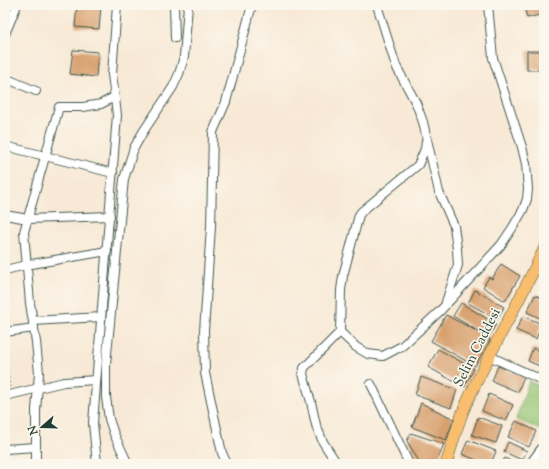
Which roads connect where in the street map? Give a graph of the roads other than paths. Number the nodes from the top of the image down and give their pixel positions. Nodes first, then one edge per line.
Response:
1 (17, 5) edge
2 (117, 5) edge
3 (174, 5) edge
4 (188, 5) edge
5 (252, 5) edge
6 (377, 5) edge
7 (488, 5) edge
8 (5, 34) edge
9 (175, 38) dead end
10 (5, 78) edge
11 (36, 91) dead end
12 (114, 97) junction
13 (427, 134) junction
14 (5, 146) edge
15 (45, 156) junction
16 (113, 173) junction
17 (5, 215) edge
18 (110, 216) junction
19 (28, 219) junction
20 (544, 249) edge
21 (107, 251) junction
22 (26, 265) junction
23 (5, 270) edge
24 (540, 270) edge
25 (445, 306) junction
26 (101, 317) junction
27 (33, 325) junction
28 (5, 332) edge
29 (340, 332) junction
30 (489, 356) junction
31 (96, 380) junction
32 (544, 382) edge
33 (371, 384) dead end
34 (38, 388) junction
35 (8, 395) edge
36 (544, 445) edge
37 (36, 447) junction
38 (5, 449) edge
39 (36, 464) edge
40 (97, 464) edge
41 (128, 464) edge
42 (226, 464) edge
43 (337, 464) edge
44 (409, 464) edge
45 (446, 464) edge
46 (530, 464) edge

1 - 8 street
2 - 12 street
3 - 9 street
4 - 41 street
5 - 42 street
6 - 13 street
7 - 25 street
10 - 11 street
12 - 15 street
12 - 16 street
13 - 25 street
13 - 29 street
14 - 15 street
15 - 16 street
15 - 19 street
16 - 18 street
17 - 19 street
18 - 19 street
18 - 21 street
19 - 22 street
20 - 24 main road, Selim Caddesi
21 - 22 street
21 - 26 street
22 - 23 street
22 - 27 street
24 - 30 main road, Selim Caddesi
25 - 29 street
26 - 27 street
26 - 31 street
27 - 28 street
27 - 34 street
29 - 43 street
30 - 32 street
30 - 45 main road, Selim Caddesi
31 - 34 street
31 - 40 street
33 - 44 street
34 - 35 street
34 - 37 street
36 - 46 street
37 - 38 street
37 - 39 street

